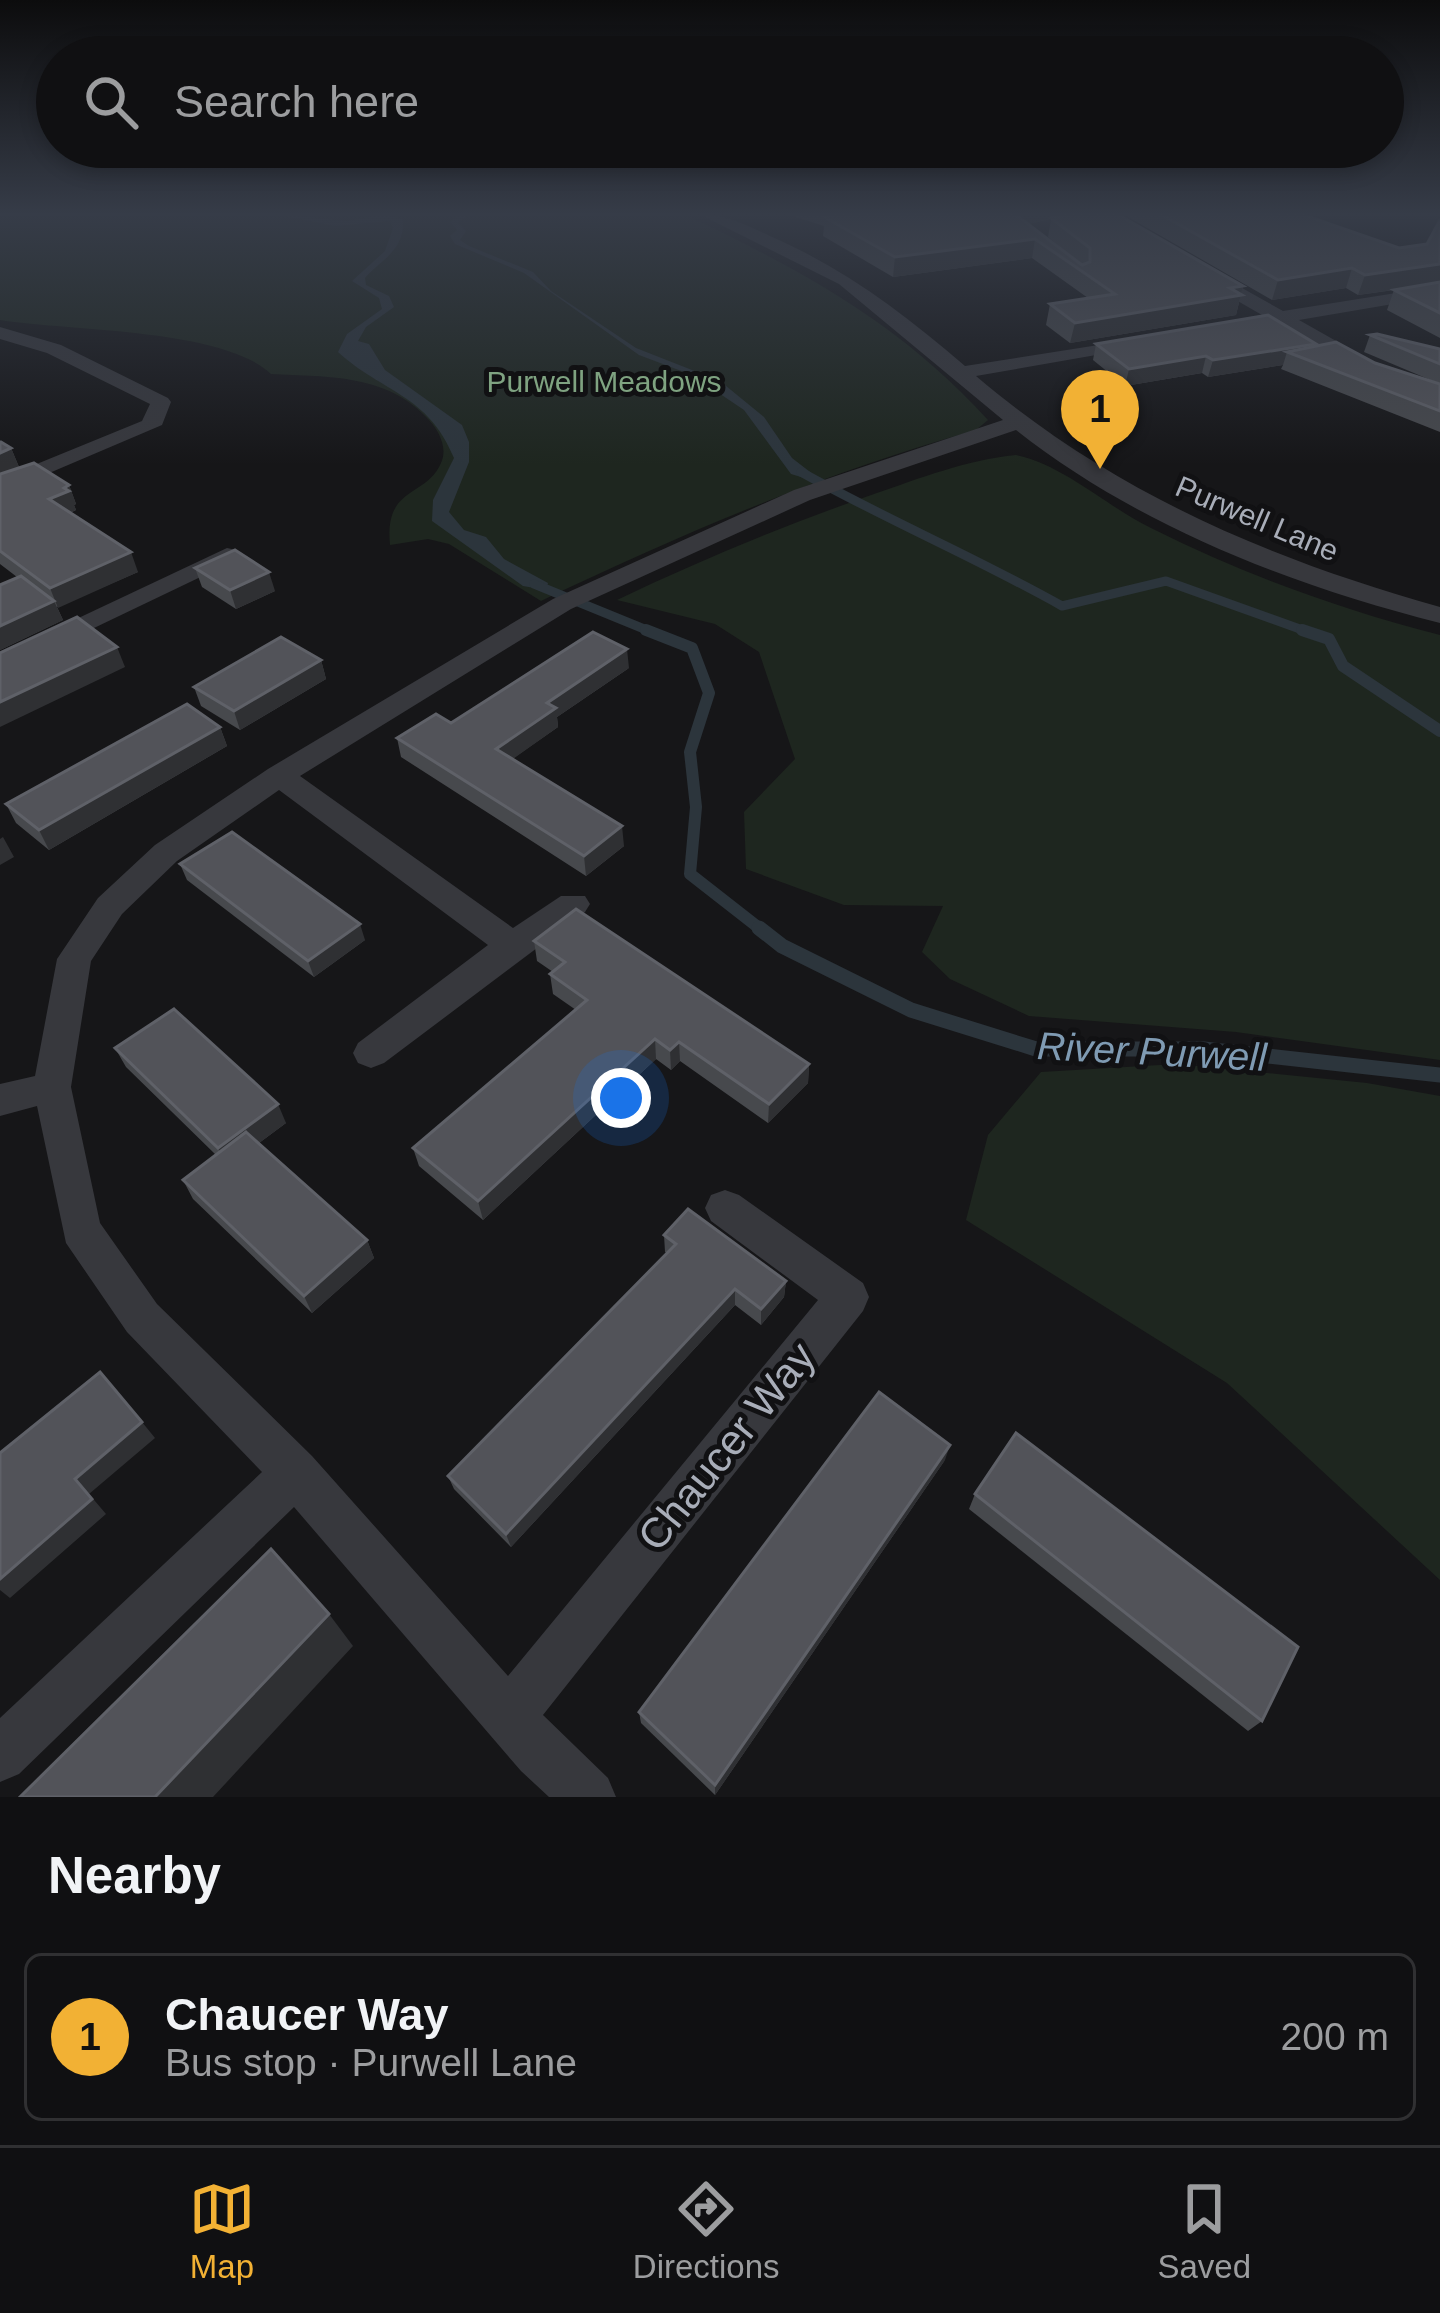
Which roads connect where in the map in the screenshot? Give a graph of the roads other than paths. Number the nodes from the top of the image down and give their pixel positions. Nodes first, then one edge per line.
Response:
1 (870, 298) edge
2 (1245, 298) edge
3 (1398, 298) edge
4 (1279, 317) junction
5 (1211, 329) edge
6 (0, 333) edge
7 (1166, 337) edge
8 (962, 372) junction
9 (1440, 395) edge
10 (1018, 422) junction
11 (0, 487) edge
12 (226, 555) edge
13 (1440, 615) edge
14 (0, 665) edge
15 (279, 776) junction
16 (573, 904) edge
17 (511, 946) junction
18 (371, 1053) dead end
19 (52, 1087) junction
20 (0, 1100) edge
21 (725, 1208) dead end
22 (295, 1473) junction
23 (510, 1715) junction
24 (0, 1755) edge
25 (589, 1797) edge

1 - 8 street, Purwell Lane
2 - 4 street
3 - 4 street
4 - 5 street
4 - 9 street
6 - 11 street
7 - 8 street
8 - 10 street, Purwell Lane
10 - 13 street, Purwell Lane
10 - 15 street
12 - 14 street
15 - 17 street
15 - 19 street
16 - 17 street
17 - 18 street
19 - 20 street
19 - 22 street
21 - 23 street, Chaucer Way
22 - 23 street
22 - 24 street
23 - 25 street

